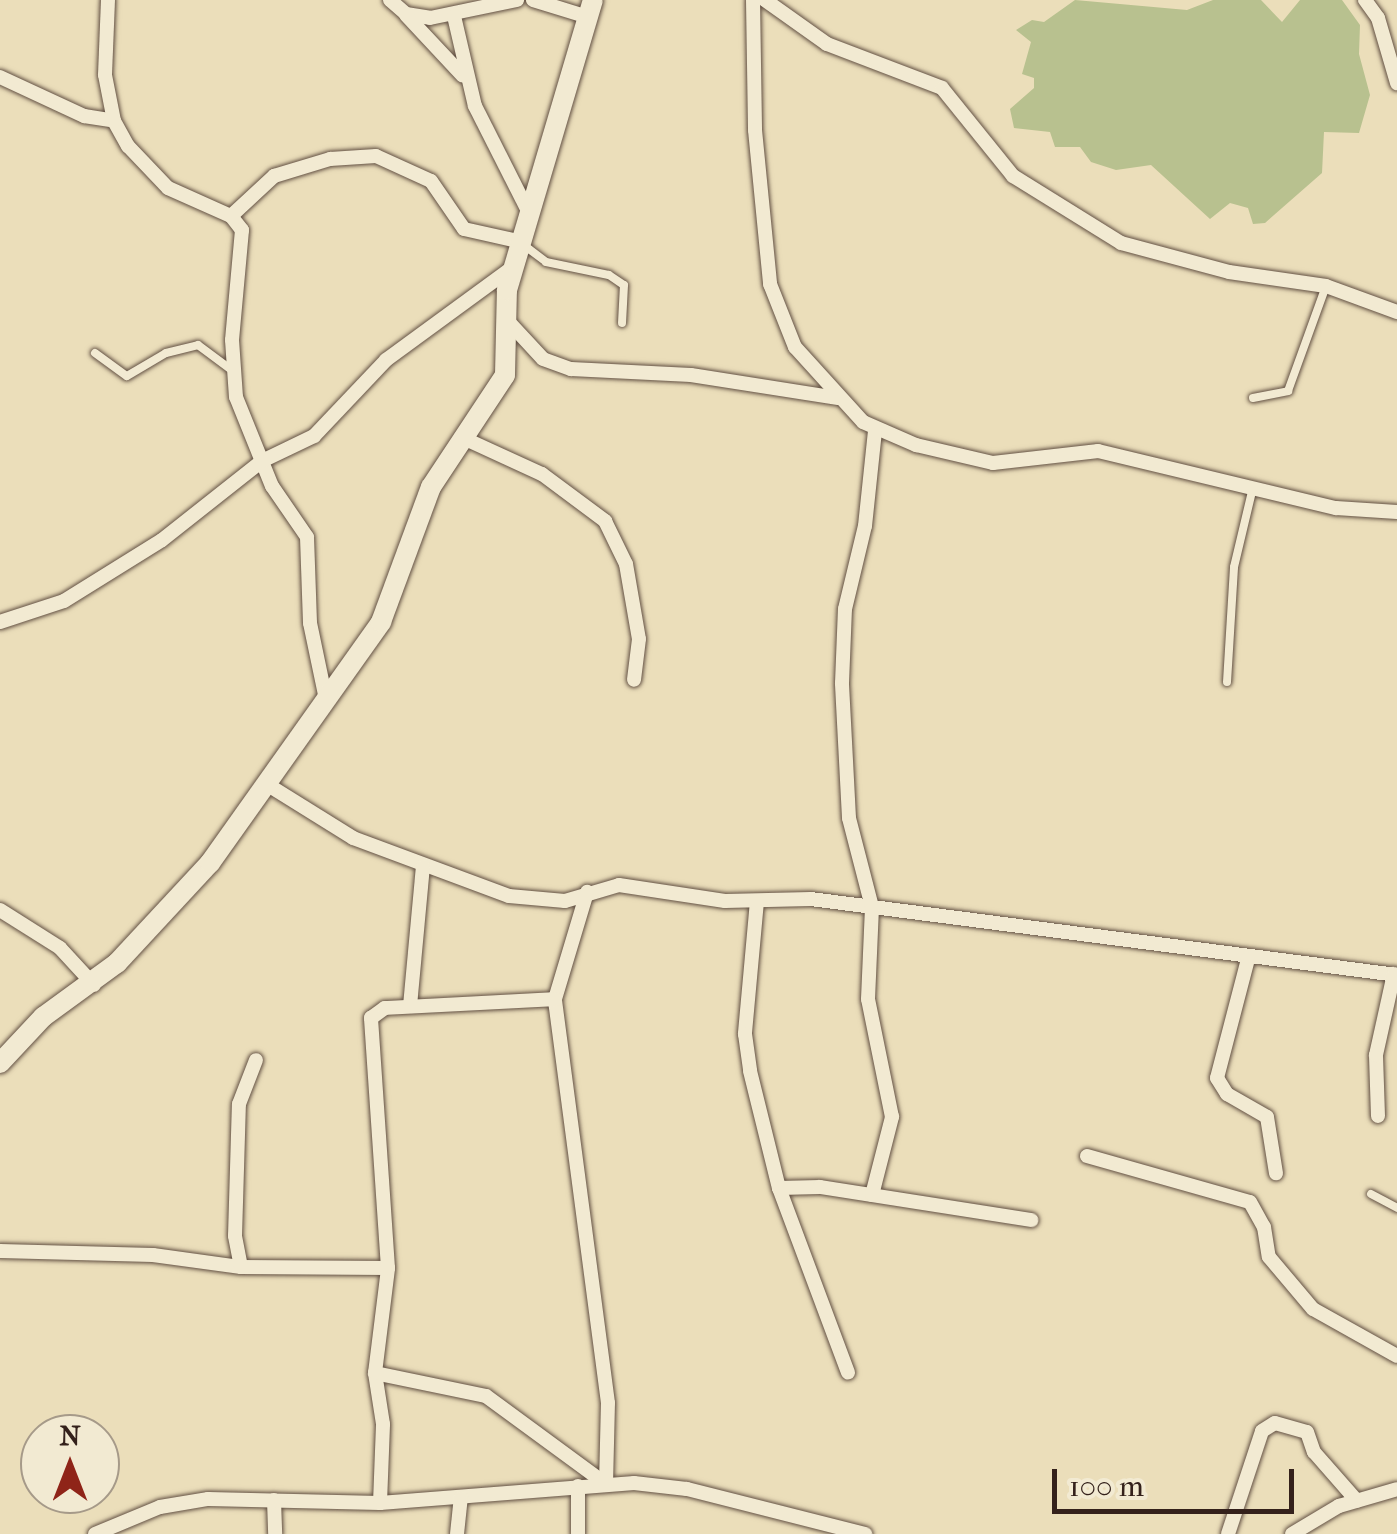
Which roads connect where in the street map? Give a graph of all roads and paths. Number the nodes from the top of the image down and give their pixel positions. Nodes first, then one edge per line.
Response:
1 (108, 0) edge
2 (390, 0) edge
3 (517, 0) edge
4 (534, 0) edge
5 (752, 0) edge
6 (764, 0) edge
7 (1366, 0) edge
8 (591, 8) edge
9 (406, 14) junction
10 (454, 16) junction
11 (1378, 18) junction
12 (1397, 18) edge
13 (0, 77) edge
14 (467, 81) junction
15 (1397, 84) edge
16 (114, 121) junction
17 (530, 215) junction
18 (231, 216) junction
19 (522, 242) junction
20 (513, 266) junction
21 (1326, 286) junction
22 (1397, 312) edge
23 (503, 314) junction
24 (622, 324) dead end
25 (94, 354) dead end
26 (232, 371) junction
27 (839, 398) junction
28 (1252, 398) dead end
29 (875, 431) junction
30 (460, 438) junction
31 (262, 461) junction
32 (1254, 487) junction
33 (1397, 512) edge
34 (0, 622) edge
35 (634, 680) dead end
36 (1227, 682) dead end
37 (325, 694) junction
38 (268, 785) junction
39 (423, 868) junction
40 (588, 892) junction
41 (758, 901) junction
42 (872, 907) junction
43 (0, 910) edge
44 (1248, 959) junction
45 (1396, 974) edge
46 (94, 985) junction
47 (555, 1000) junction
48 (410, 1006) junction
49 (256, 1060) dead end
50 (0, 1063) edge
51 (1378, 1116) dead end
52 (1087, 1156) dead end
53 (1276, 1172) dead end
54 (778, 1188) junction
55 (872, 1194) junction
56 (1372, 1194) dead end
57 (1397, 1208) edge
58 (1031, 1220) dead end
59 (0, 1251) edge
60 (241, 1267) junction
61 (388, 1268) junction
62 (1397, 1356) edge
63 (376, 1373) junction
64 (848, 1373) dead end
65 (606, 1484) junction
66 (578, 1486) junction
67 (1397, 1489) edge
68 (461, 1498) junction
69 (274, 1500) junction
70 (1357, 1501) junction
71 (380, 1502) junction
72 (142, 1518) junction
73 (1297, 1532) edge
74 (856, 1533) edge
75 (95, 1534) edge
76 (139, 1534) edge
77 (275, 1534) edge
78 (457, 1534) edge
79 (578, 1534) edge
80 (1228, 1534) edge

1 - 16 street
2 - 9 street
3 - 10 street
4 - 8 street
5 - 27 street
6 - 21 street
7 - 11 street
8 - 17 street
9 - 10 street
9 - 14 street
10 - 14 street
11 - 12 street
11 - 15 street
13 - 16 street
14 - 17 street
16 - 18 street
17 - 19 street
18 - 19 street
18 - 26 street
19 - 20 street
19 - 24 lane
20 - 23 street
20 - 31 street
21 - 22 street
21 - 28 lane
23 - 27 street
23 - 30 street
25 - 26 lane
26 - 31 street
27 - 29 street
29 - 32 street
29 - 42 street
30 - 35 street
30 - 37 street
31 - 34 street
31 - 37 street
32 - 33 street
32 - 36 lane
37 - 38 street
38 - 39 street
38 - 46 street
39 - 40 street
39 - 48 street
40 - 41 street
40 - 47 street
41 - 42 street
41 - 54 street
42 - 44 street
42 - 55 street
43 - 46 street
44 - 45 street
44 - 53 street
45 - 51 street
46 - 50 street
47 - 48 street
47 - 65 street
48 - 61 street
49 - 60 street
52 - 62 street
54 - 55 street
54 - 64 street
55 - 58 street
56 - 57 lane
59 - 60 street
60 - 61 street
61 - 63 street
63 - 65 street
63 - 71 street
65 - 66 street
65 - 74 street
66 - 68 street
66 - 79 street
67 - 70 street
68 - 71 street
68 - 78 street
69 - 71 street
69 - 72 street
69 - 77 street
70 - 73 street
70 - 80 street
72 - 75 street
72 - 76 street

